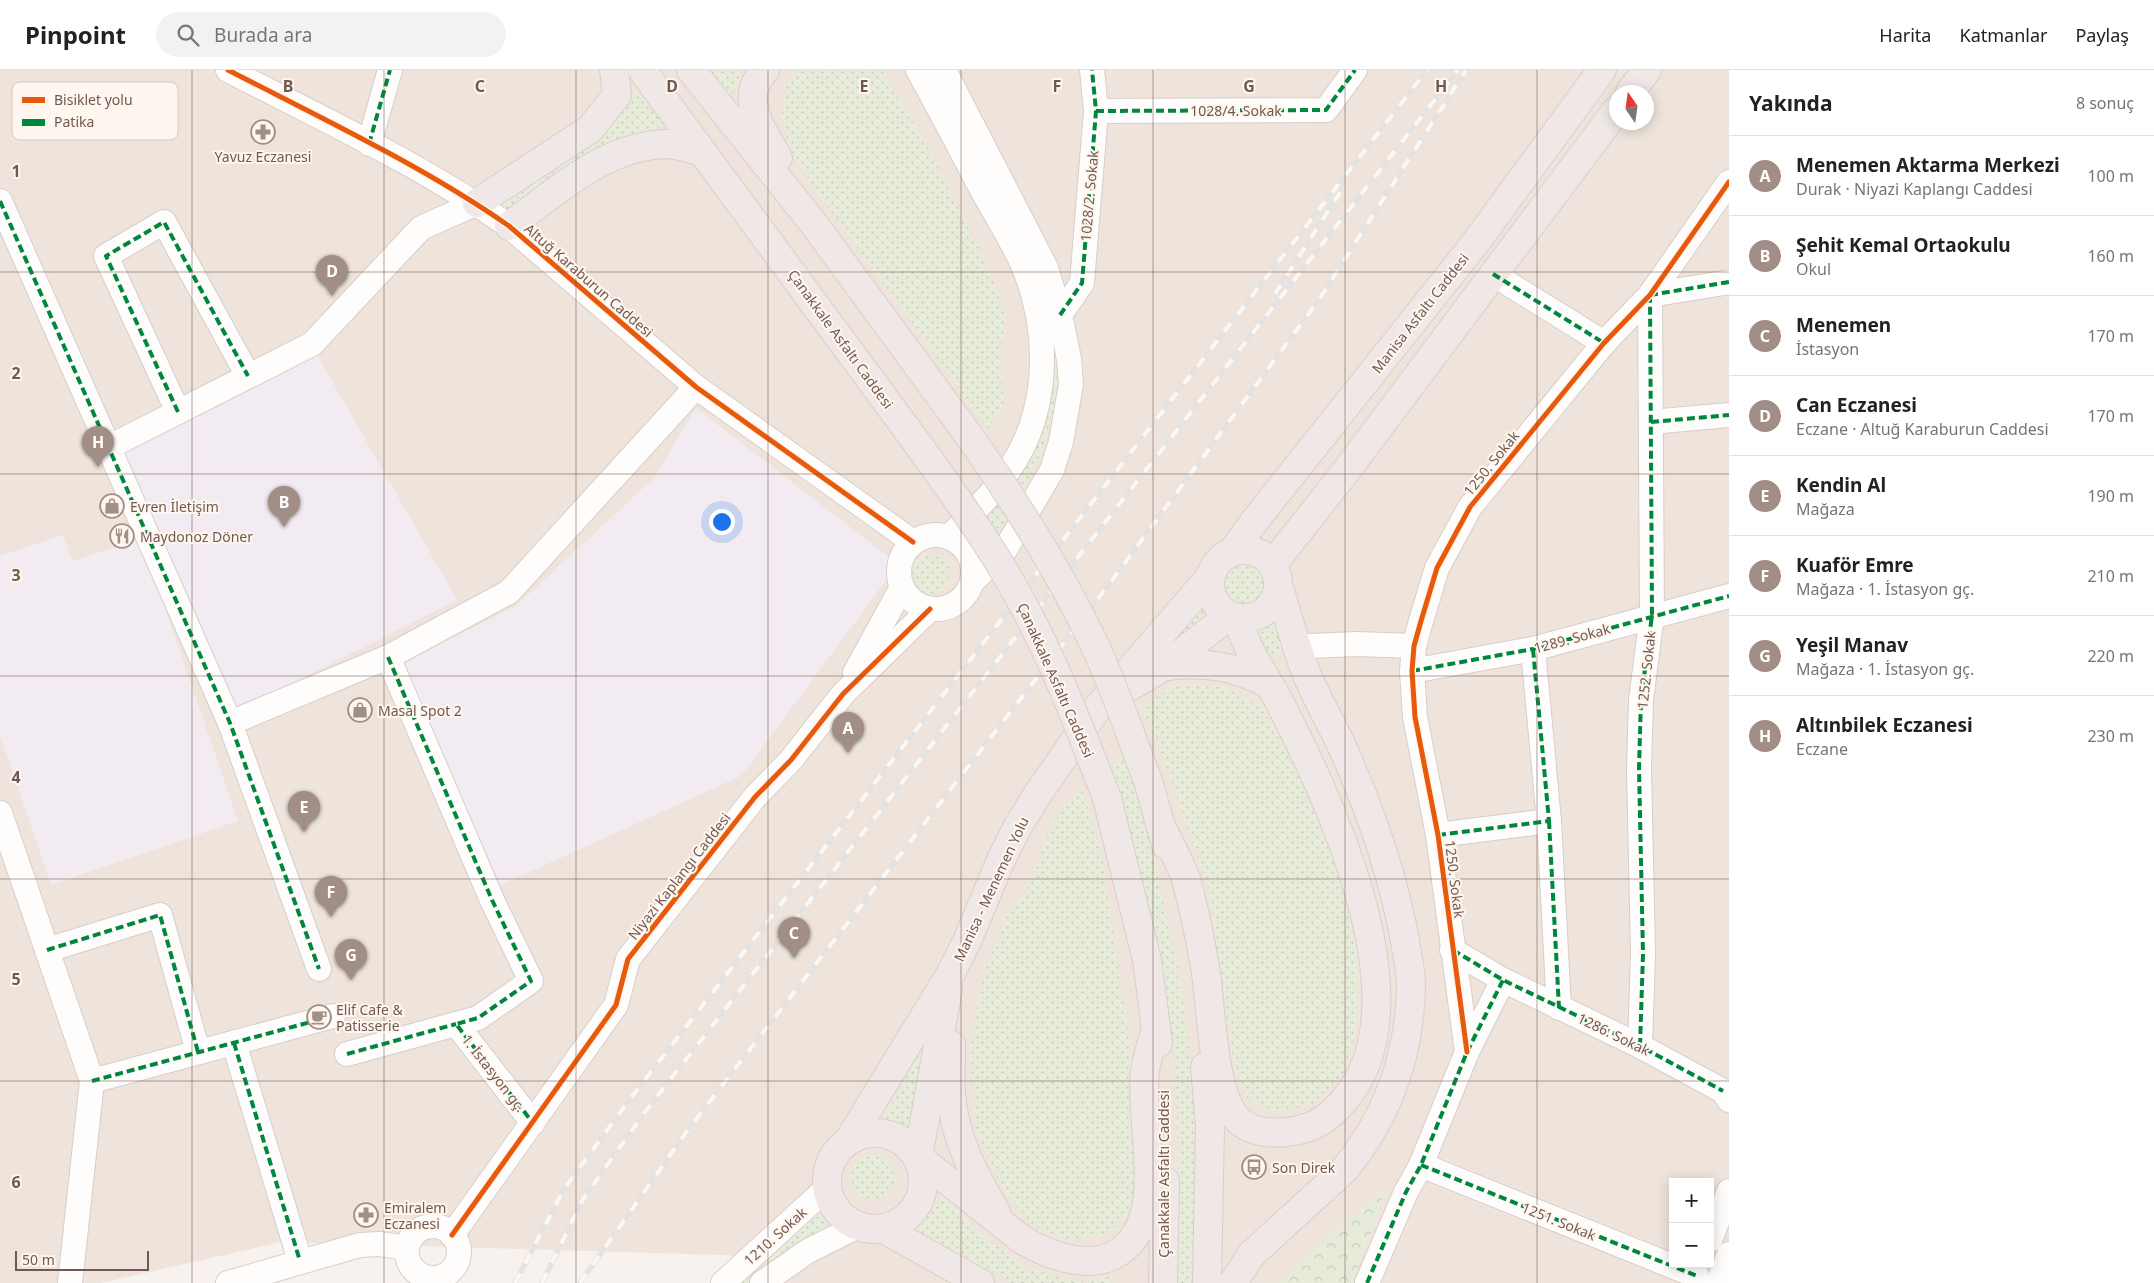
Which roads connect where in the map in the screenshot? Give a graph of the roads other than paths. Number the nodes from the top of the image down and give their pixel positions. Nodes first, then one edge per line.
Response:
1 (228, 70) edge
2 (390, 70) edge
3 (614, 70) edge
4 (642, 70) edge
5 (691, 70) edge
6 (765, 70) edge
7 (918, 70) edge
8 (944, 70) edge
9 (1092, 70) edge
10 (1355, 70) edge
11 (1602, 70) edge
12 (1647, 70) edge
13 (1635, 85) edge
14 (1096, 111) junction
15 (1609, 120) edge
16 (369, 144) junction
17 (702, 152) junction
18 (1729, 182) edge
19 (0, 201) edge
20 (478, 203) junction
21 (813, 224) junction
22 (509, 226) junction
23 (1493, 274) junction
24 (1729, 282) edge
25 (1650, 295) junction
26 (1060, 315) junction
27 (1604, 343) junction
28 (248, 376) junction
29 (696, 387) junction
30 (178, 412) junction
31 (1729, 415) edge
32 (1651, 422) junction
33 (109, 448) junction
34 (949, 537) junction
35 (913, 542) junction
36 (1232, 552) junction
37 (1275, 575) junction
38 (1210, 577) junction
39 (973, 581) junction
40 (902, 588) junction
41 (1729, 596) edge
42 (930, 609) junction
43 (1652, 615) junction
44 (1234, 617) junction
45 (1297, 645) junction
46 (1414, 646) junction
47 (1533, 649) junction
48 (388, 657) junction
49 (1165, 666) junction
50 (1412, 671) junction
51 (1269, 684) junction
52 (843, 694) junction
53 (1098, 706) junction
54 (230, 723) junction
55 (0, 813) edge
56 (1549, 820) junction
57 (1162, 828) junction
58 (1438, 835) junction
59 (47, 950) junction
60 (1452, 950) junction
61 (319, 969) dead end
62 (951, 974) junction
63 (1503, 980) junction
64 (1559, 1008) junction
65 (333, 1016) dead end
66 (456, 1024) junction
67 (1156, 1027) junction
68 (234, 1043) junction
69 (1640, 1046) junction
70 (198, 1052) junction
71 (1467, 1052) junction
72 (346, 1054) dead end
73 (92, 1081) junction
74 (1727, 1094) edge
75 (532, 1123) junction
76 (850, 1140) junction
77 (918, 1157) junction
78 (1421, 1165) junction
79 (827, 1188) junction
80 (1729, 1191) edge
81 (1003, 1224) junction
82 (870, 1227) junction
83 (1714, 1230) edge
84 (452, 1235) junction
85 (407, 1248) junction
86 (1729, 1254) edge
87 (300, 1261) junction
88 (1702, 1276) edge
89 (441, 1279) edge
90 (70, 1283) edge
91 (228, 1283) edge
92 (723, 1283) edge
93 (762, 1283) edge
94 (980, 1283) edge
95 (1163, 1283) edge
96 (1207, 1283) edge
97 (1233, 1283) edge
98 (1367, 1283) edge

1 - 16 street, Altuğ Karaburun Caddesi
2 - 16 street
3 - 20 highway
4 - 17 highway, Çanakkale Asfaltı Caddesi
5 - 21 highway
6 - 21 highway
7 - 34 street
8 - 26 street
9 - 14 street, 1028/2. Sokak
10 - 14 street, 1028/4. Sokak
11 - 36 highway, Manisa Asfaltı Caddesi
12 - 13 highway
14 - 26 street, 1028/2. Sokak
15 - 23 highway
16 - 20 street, Altuğ Karaburun Caddesi
17 - 22 highway
17 - 67 highway, Çanakkale Asfaltı Caddesi, bridge
18 - 25 street, 1250. Sokak
19 - 33 street
20 - 22 street, Altuğ Karaburun Caddesi
20 - 28 street
21 - 57 highway, bridge
22 - 29 street, Altuğ Karaburun Caddesi
23 - 27 street
23 - 37 highway
24 - 25 street
25 - 27 street, 1250. Sokak
25 - 32 street, 1252. Sokak
26 - 39 street
27 - 46 street, 1250. Sokak
28 - 30 street
28 - 30 street
29 - 35 street, Altuğ Karaburun Caddesi
29 - 48 street
30 - 33 street
31 - 32 street
32 - 43 street, 1252. Sokak
33 - 54 street
34 - 35 street
34 - 39 street
35 - 40 street
36 - 37 highway
36 - 38 highway, Manisa - Menemen Yolu
37 - 44 highway, Manisa - Menemen Yolu
37 - 45 highway
38 - 44 highway
38 - 53 highway, Manisa - Menemen Yolu
39 - 42 street
40 - 42 street
40 - 52 street, Niyazi Kaplangı Caddesi
41 - 43 street, 1289. Sokak
42 - 52 street, Niyazi Kaplangı Caddesi
43 - 47 street, 1289. Sokak
43 - 69 street, 1252. Sokak
44 - 49 highway, Manisa - Menemen Yolu
44 - 51 highway
45 - 46 street
45 - 97 highway
46 - 50 street, 1250. Sokak
47 - 50 street, 1289. Sokak
47 - 56 street
48 - 54 street
48 - 66 street, 1. İstasyon gç.
49 - 51 highway
49 - 53 highway, Manisa - Menemen Yolu
50 - 58 street, 1250. Sokak
51 - 57 highway
52 - 75 street, Niyazi Kaplangı Caddesi
53 - 62 highway, Manisa - Menemen Yolu
54 - 61 street
55 - 59 street
56 - 58 street
56 - 64 street
57 - 96 highway
58 - 60 street, 1250. Sokak
59 - 70 street
59 - 73 street
60 - 63 street, 1286. Sokak
60 - 71 street, 1250. Sokak
62 - 76 highway, Manisa - Menemen Yolu
62 - 77 highway, Manisa - Menemen Yolu
62 - 81 highway
63 - 64 street, 1286. Sokak
63 - 71 street
64 - 69 street, 1286. Sokak
65 - 68 street
66 - 72 street, 1. İstasyon gç.
66 - 75 street, 1. İstasyon gç.
67 - 81 highway
67 - 95 highway, Çanakkale Asfaltı Caddesi
68 - 70 street
68 - 87 street
69 - 74 street, 1286. Sokak
70 - 73 street
71 - 78 street
73 - 90 street
75 - 84 street, Niyazi Kaplangı Caddesi
76 - 77 highway, Manisa - Menemen Yolu
76 - 79 highway, Manisa - Menemen Yolu
77 - 81 highway
77 - 82 highway, Manisa - Menemen Yolu
78 - 88 street, 1251. Sokak
78 - 98 street
79 - 82 highway
79 - 92 street, 1210. Sokak
80 - 83 street
82 - 93 street, 1210. Sokak
82 - 94 highway
84 - 85 street
84 - 89 street
85 - 87 street
85 - 89 street
86 - 88 street
87 - 91 street

